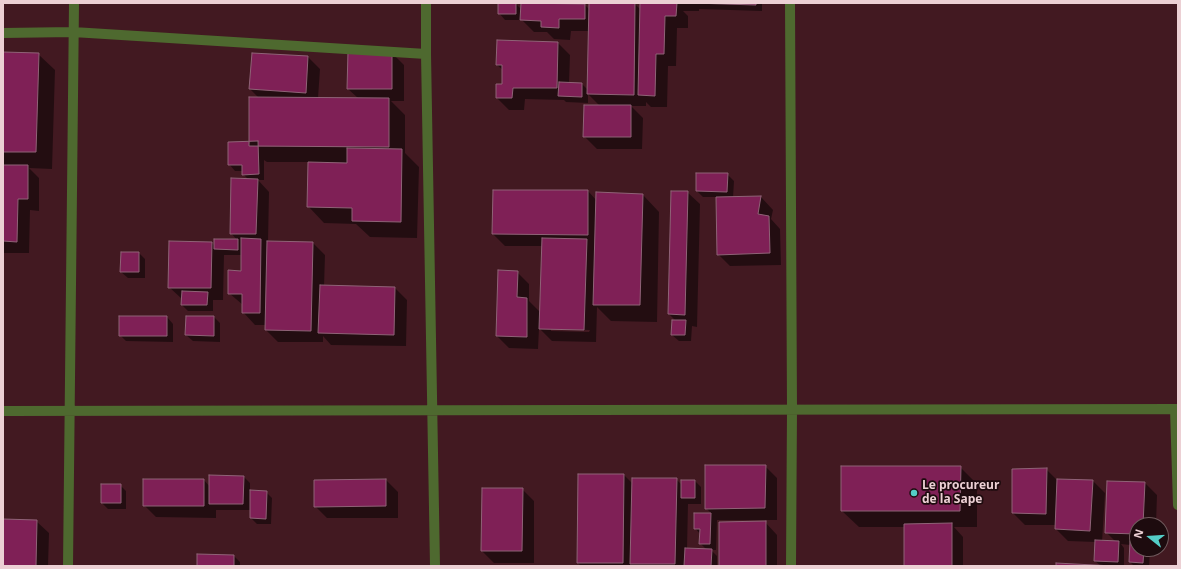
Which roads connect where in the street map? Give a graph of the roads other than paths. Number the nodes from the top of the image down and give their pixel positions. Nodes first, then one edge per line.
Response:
1 (74, 3) edge
2 (426, 3) edge
3 (790, 3) edge
4 (73, 32) junction
5 (3, 33) edge
6 (426, 54) junction
7 (1177, 409) edge
8 (70, 410) junction
9 (433, 410) junction
10 (792, 410) junction
11 (3, 411) edge
12 (1178, 504) edge
13 (68, 566) edge
14 (435, 566) edge
15 (791, 566) edge

1 - 4 street
2 - 6 street
3 - 10 street
4 - 5 street
4 - 6 street
4 - 8 street
6 - 9 street
7 - 10 street
7 - 12 street
8 - 9 street
8 - 11 street
8 - 13 street
9 - 10 street
9 - 14 street
10 - 15 street

